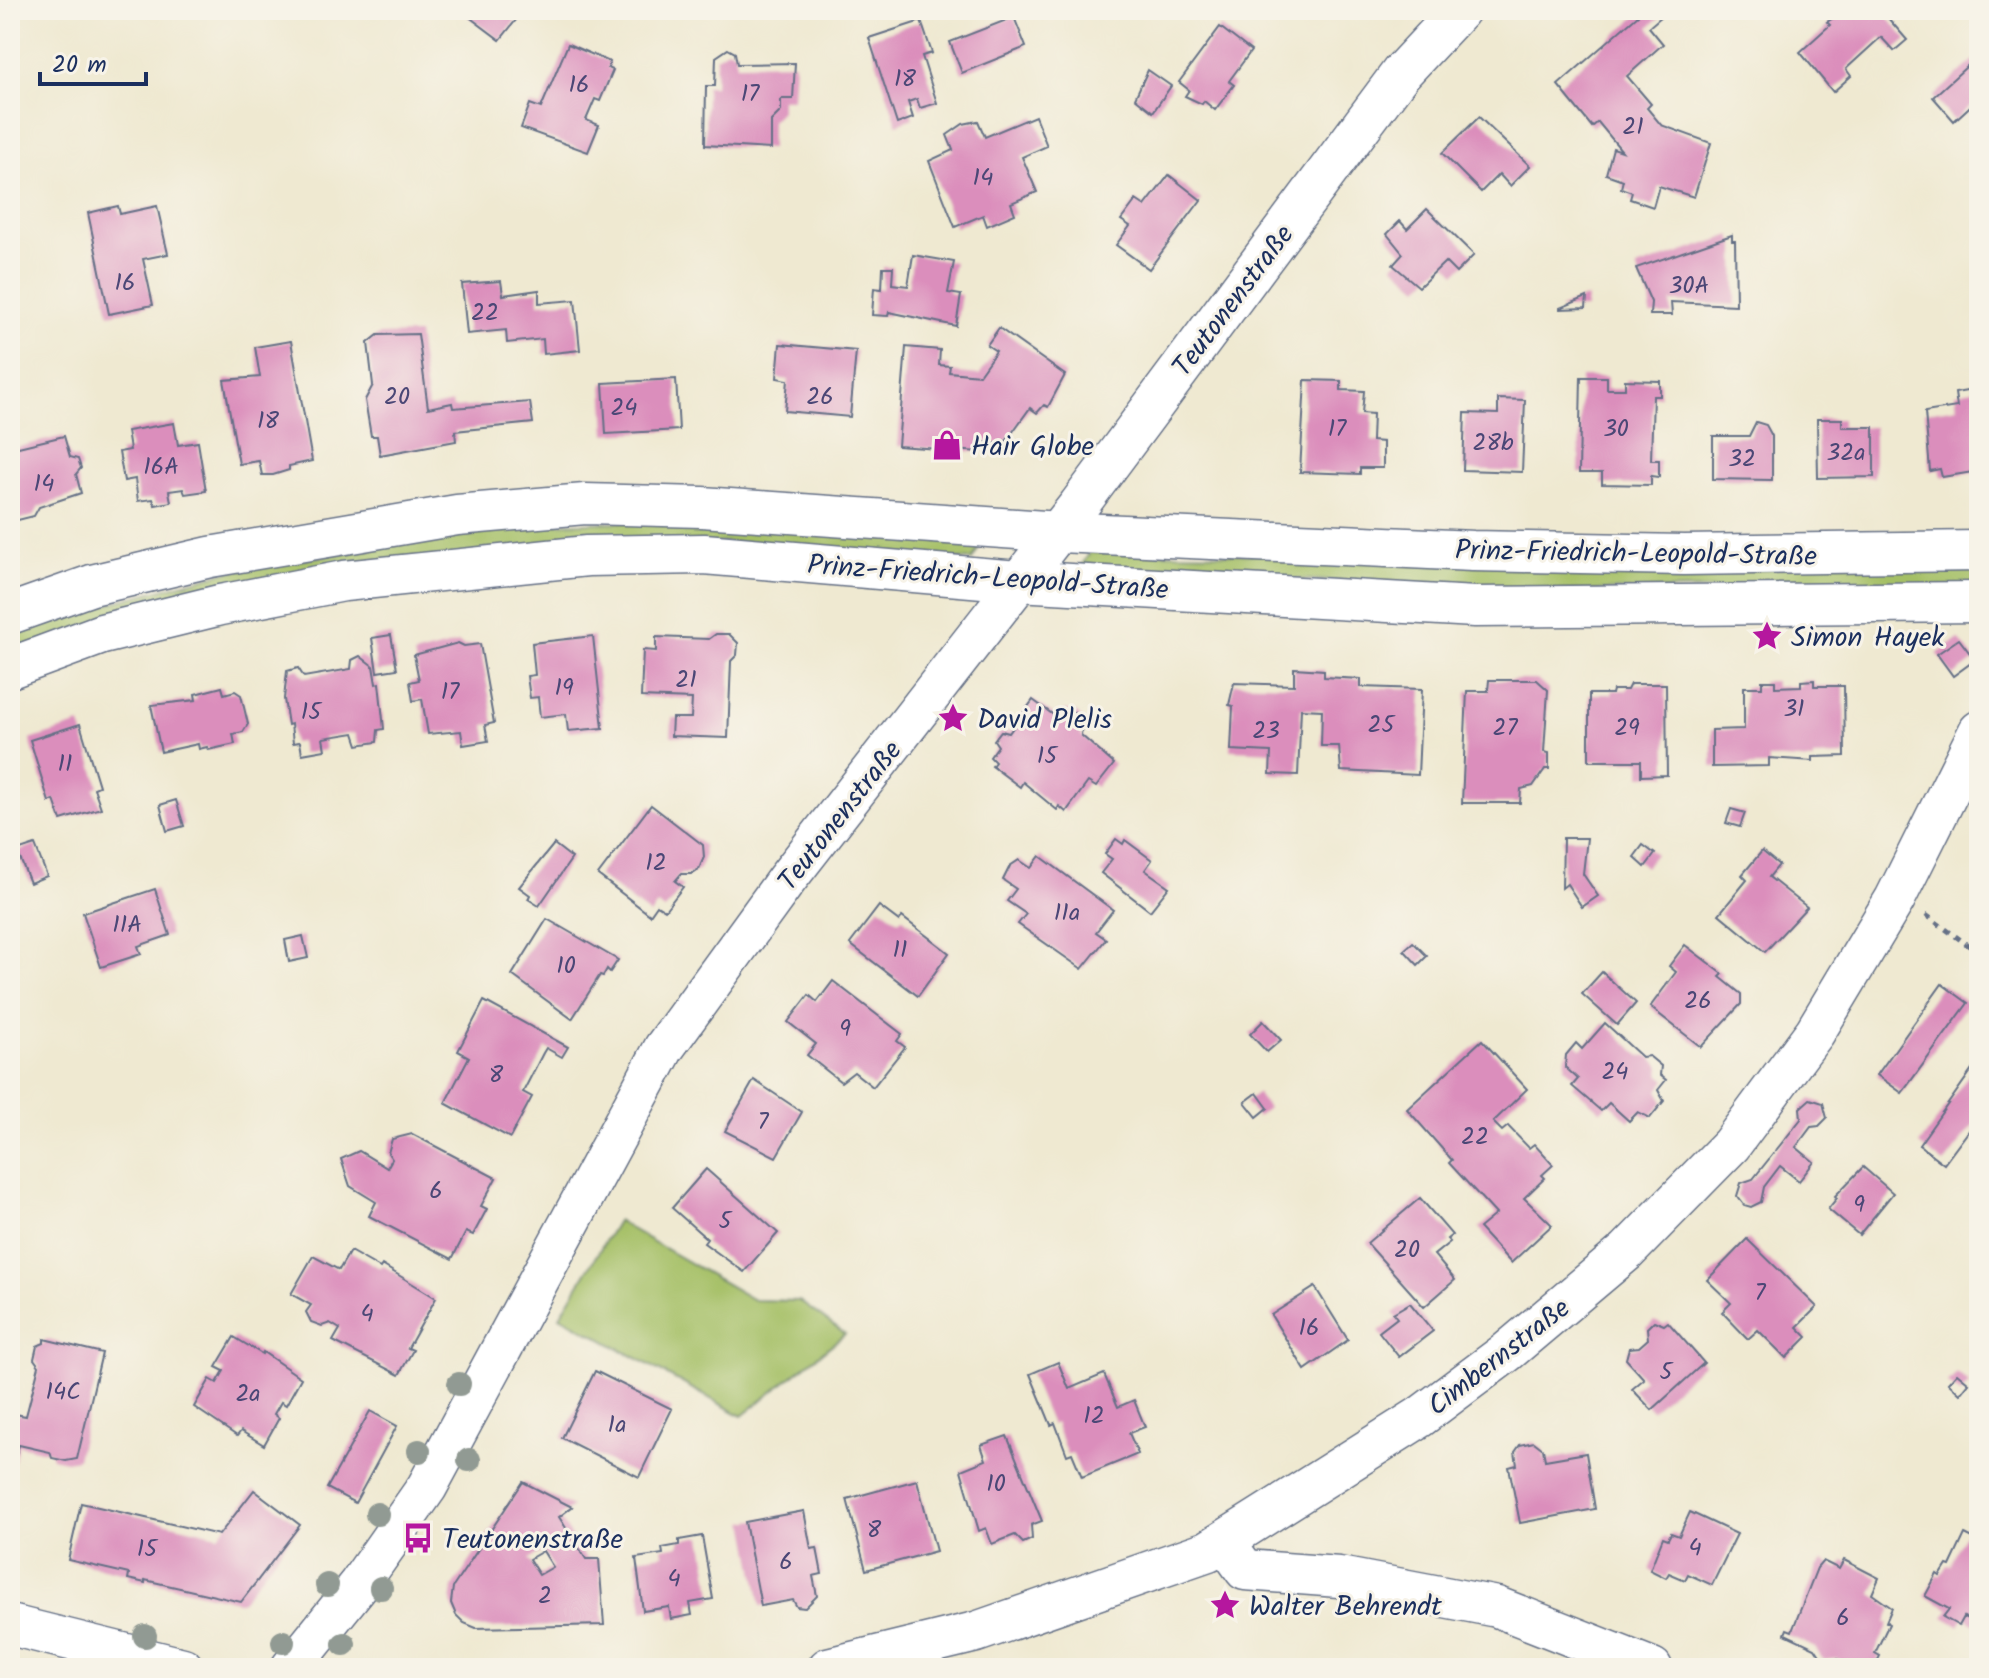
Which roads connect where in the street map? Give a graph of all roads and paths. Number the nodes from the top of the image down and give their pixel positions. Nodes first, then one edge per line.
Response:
1 (1460, 10) edge
2 (1059, 532) junction
3 (1979, 551) edge
4 (1018, 581) junction
5 (1979, 602) edge
6 (10, 614) edge
7 (10, 668) edge
8 (1979, 731) edge
9 (1968, 781) edge
10 (1918, 910) dead end
11 (1979, 953) edge
12 (1225, 1542) junction
13 (10, 1625) edge
14 (183, 1668) edge
15 (291, 1668) edge
16 (828, 1668) edge
17 (1652, 1668) edge

1 - 2 street, Teutonenstraße
2 - 3 street, Prinz-Friedrich-Leopold-Straße
2 - 4 street, Teutonenstraße
2 - 6 street, Prinz-Friedrich-Leopold-Straße
4 - 5 street, Prinz-Friedrich-Leopold-Straße
4 - 7 street, Prinz-Friedrich-Leopold-Straße
4 - 15 street, Teutonenstraße
8 - 9 street, Cimbernstraße
9 - 12 street, Cimbernstraße
10 - 11 path
12 - 16 street, Cimbernstraße
12 - 17 street
13 - 14 street

